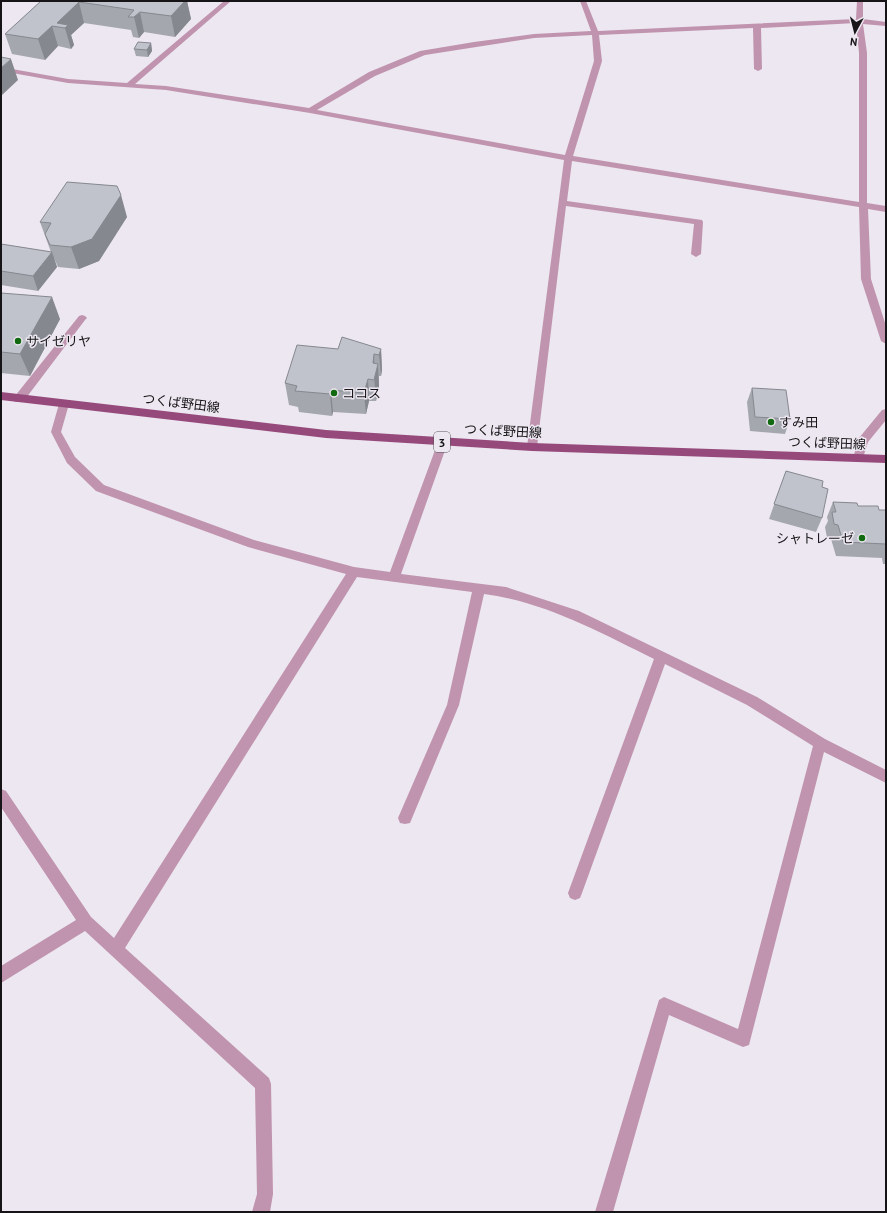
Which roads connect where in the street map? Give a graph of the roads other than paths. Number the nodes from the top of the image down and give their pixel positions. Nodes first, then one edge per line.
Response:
1 (228, 1) edge
2 (583, 1) edge
3 (860, 1) edge
4 (859, 20) junction
5 (886, 24) edge
6 (757, 26) junction
7 (596, 34) junction
8 (1, 68) edge
9 (758, 69) dead end
10 (129, 85) junction
11 (310, 111) junction
12 (568, 158) junction
13 (563, 203) junction
14 (863, 204) junction
15 (886, 209) edge
16 (696, 254) dead end
17 (82, 318) dead end
18 (886, 341) edge
19 (1, 396) edge
20 (20, 399) junction
21 (64, 404) junction
22 (886, 413) edge
23 (443, 442) junction
24 (532, 447) junction
25 (858, 458) junction
26 (886, 459) edge
27 (354, 572) junction
28 (394, 577) junction
29 (479, 588) junction
30 (661, 657) junction
31 (820, 743) junction
32 (886, 777) edge
33 (1, 794) edge
34 (405, 818) dead end
35 (575, 893) dead end
36 (86, 922) junction
37 (116, 949) junction
38 (1, 975) edge
39 (261, 1212) edge
40 (604, 1212) edge

1 - 10 street
2 - 7 street
3 - 4 street
4 - 5 street
4 - 6 street
4 - 14 street
6 - 7 street
6 - 9 street
7 - 11 street
7 - 12 street
8 - 10 street
10 - 11 street
11 - 12 street
12 - 13 street
12 - 14 street
13 - 16 street
13 - 24 street
14 - 15 street
14 - 18 street
17 - 20 street
19 - 20 main road, つくば野田線 / 3
20 - 21 main road, つくば野田線 / 3
21 - 23 main road, つくば野田線 / 3
21 - 27 street
22 - 25 street
23 - 24 main road, つくば野田線 / 3
23 - 28 street
24 - 25 main road, つくば野田線 / 3
25 - 26 main road, つくば野田線 / 3
27 - 28 street
27 - 37 street
28 - 29 street
29 - 30 street
29 - 34 street
30 - 31 street
30 - 35 street
31 - 32 street
31 - 40 street
33 - 36 street
36 - 37 street
36 - 38 street
37 - 39 street

